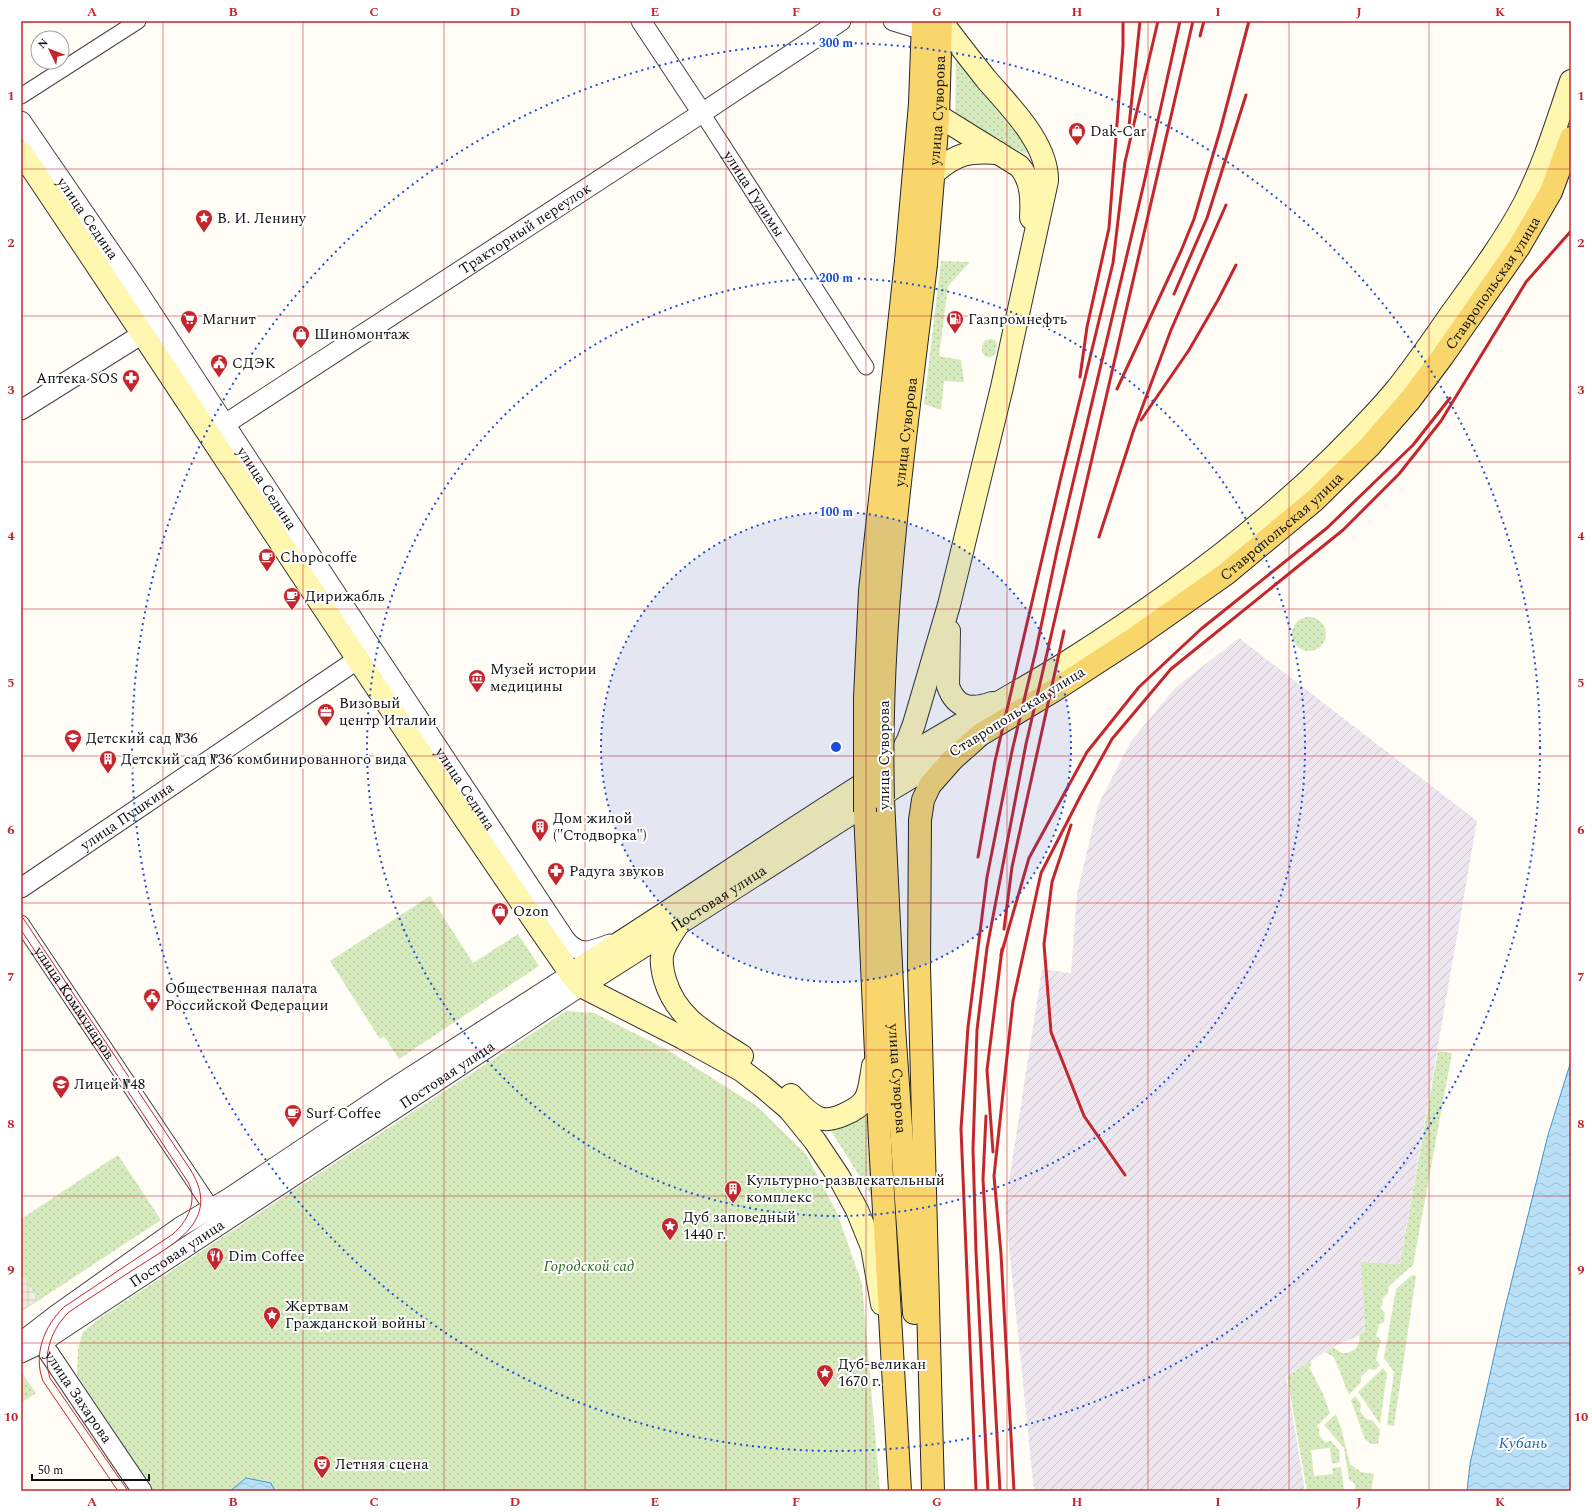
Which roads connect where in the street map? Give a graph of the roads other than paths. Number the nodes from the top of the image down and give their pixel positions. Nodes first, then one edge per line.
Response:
1 (138, 21) edge
2 (641, 21) edge
3 (841, 21) edge
4 (893, 21) edge
5 (932, 23) edge
6 (1571, 81) edge
7 (21, 96) edge
8 (920, 104) junction
9 (702, 114) junction
10 (938, 117) junction
11 (21, 121) edge
12 (1571, 138) edge
13 (21, 152) edge
14 (1040, 152) junction
15 (999, 154) junction
16 (1558, 168) edge
17 (1024, 171) junction
18 (934, 173) junction
19 (1031, 253) junction
20 (916, 262) junction
21 (151, 329) junction
22 (866, 367) dead end
23 (21, 410) edge
24 (217, 429) junction
25 (949, 605) junction
26 (365, 654) junction
27 (1008, 697) junction
28 (980, 735) junction
29 (896, 763) junction
30 (875, 799) joint
31 (823, 809) joint
32 (21, 888) edge
33 (21, 923) edge
34 (679, 924) junction
35 (628, 938) junction
36 (576, 980) junction
37 (884, 1027) junction
38 (876, 1053) junction
39 (211, 1208) junction
40 (222, 1223) junction
41 (21, 1342) edge
42 (42, 1343) junction
43 (21, 1353) edge
44 (893, 1365) junction
45 (142, 1491) edge
46 (900, 1491) edge
47 (929, 1491) edge
48 (933, 1491) edge

1 - 7 street
2 - 9 street, улица Гудимы
3 - 9 street, Тракторный переулок
4 - 5 street
5 - 8 main road, улица Суворова
5 - 10 main road, улица Суворова
5 - 14 main road
6 - 16 main road, Ставропольская улица
8 - 10 main road
8 - 20 main road, улица Суворова
9 - 22 street, улица Гудимы
9 - 24 street, Тракторный переулок
10 - 15 main road
10 - 18 main road, улица Суворова
11 - 21 street, улица Седина
12 - 16 main road, Ставропольская улица
13 - 21 main road, улица Седина
14 - 17 main road
14 - 19 main road
15 - 17 main road
15 - 18 main road
16 - 27 main road, Ставропольская улица
16 - 28 main road, Ставропольская улица
17 - 19 main road
18 - 20 main road, улица Суворова
19 - 25 main road
20 - 37 main road, улица Суворова, bridge
21 - 23 street
21 - 24 main road, улица Седина
24 - 26 main road, улица Седина
25 - 27 main road, Ставропольская улица
25 - 29 main road
26 - 32 street, улица Пушкина
26 - 35 street, улица Седина
26 - 36 main road, улица Седина
27 - 29 main road, Ставропольская улица
28 - 30 main road, Ставропольская улица
28 - 48 main road, улица Суворова
29 - 31 main road, Ставропольская улица
30 - 34 main road, Постовая улица
31 - 35 main road, Постовая улица
33 - 39 street, улица Коммунаров
34 - 36 main road, Постовая улица
34 - 38 main road
35 - 36 main road, Постовая улица
36 - 39 street, Постовая улица
36 - 40 street, Постовая улица
36 - 44 main road
37 - 38 main road, улица Суворова
37 - 47 main road, улица Суворова
38 - 44 main road, улица Суворова
39 - 40 street, улица Коммунаров
39 - 41 street, Постовая улица
40 - 42 street, Постовая улица
42 - 43 street, Постовая улица
42 - 45 street, улица Захарова
44 - 46 main road, улица Суворова

